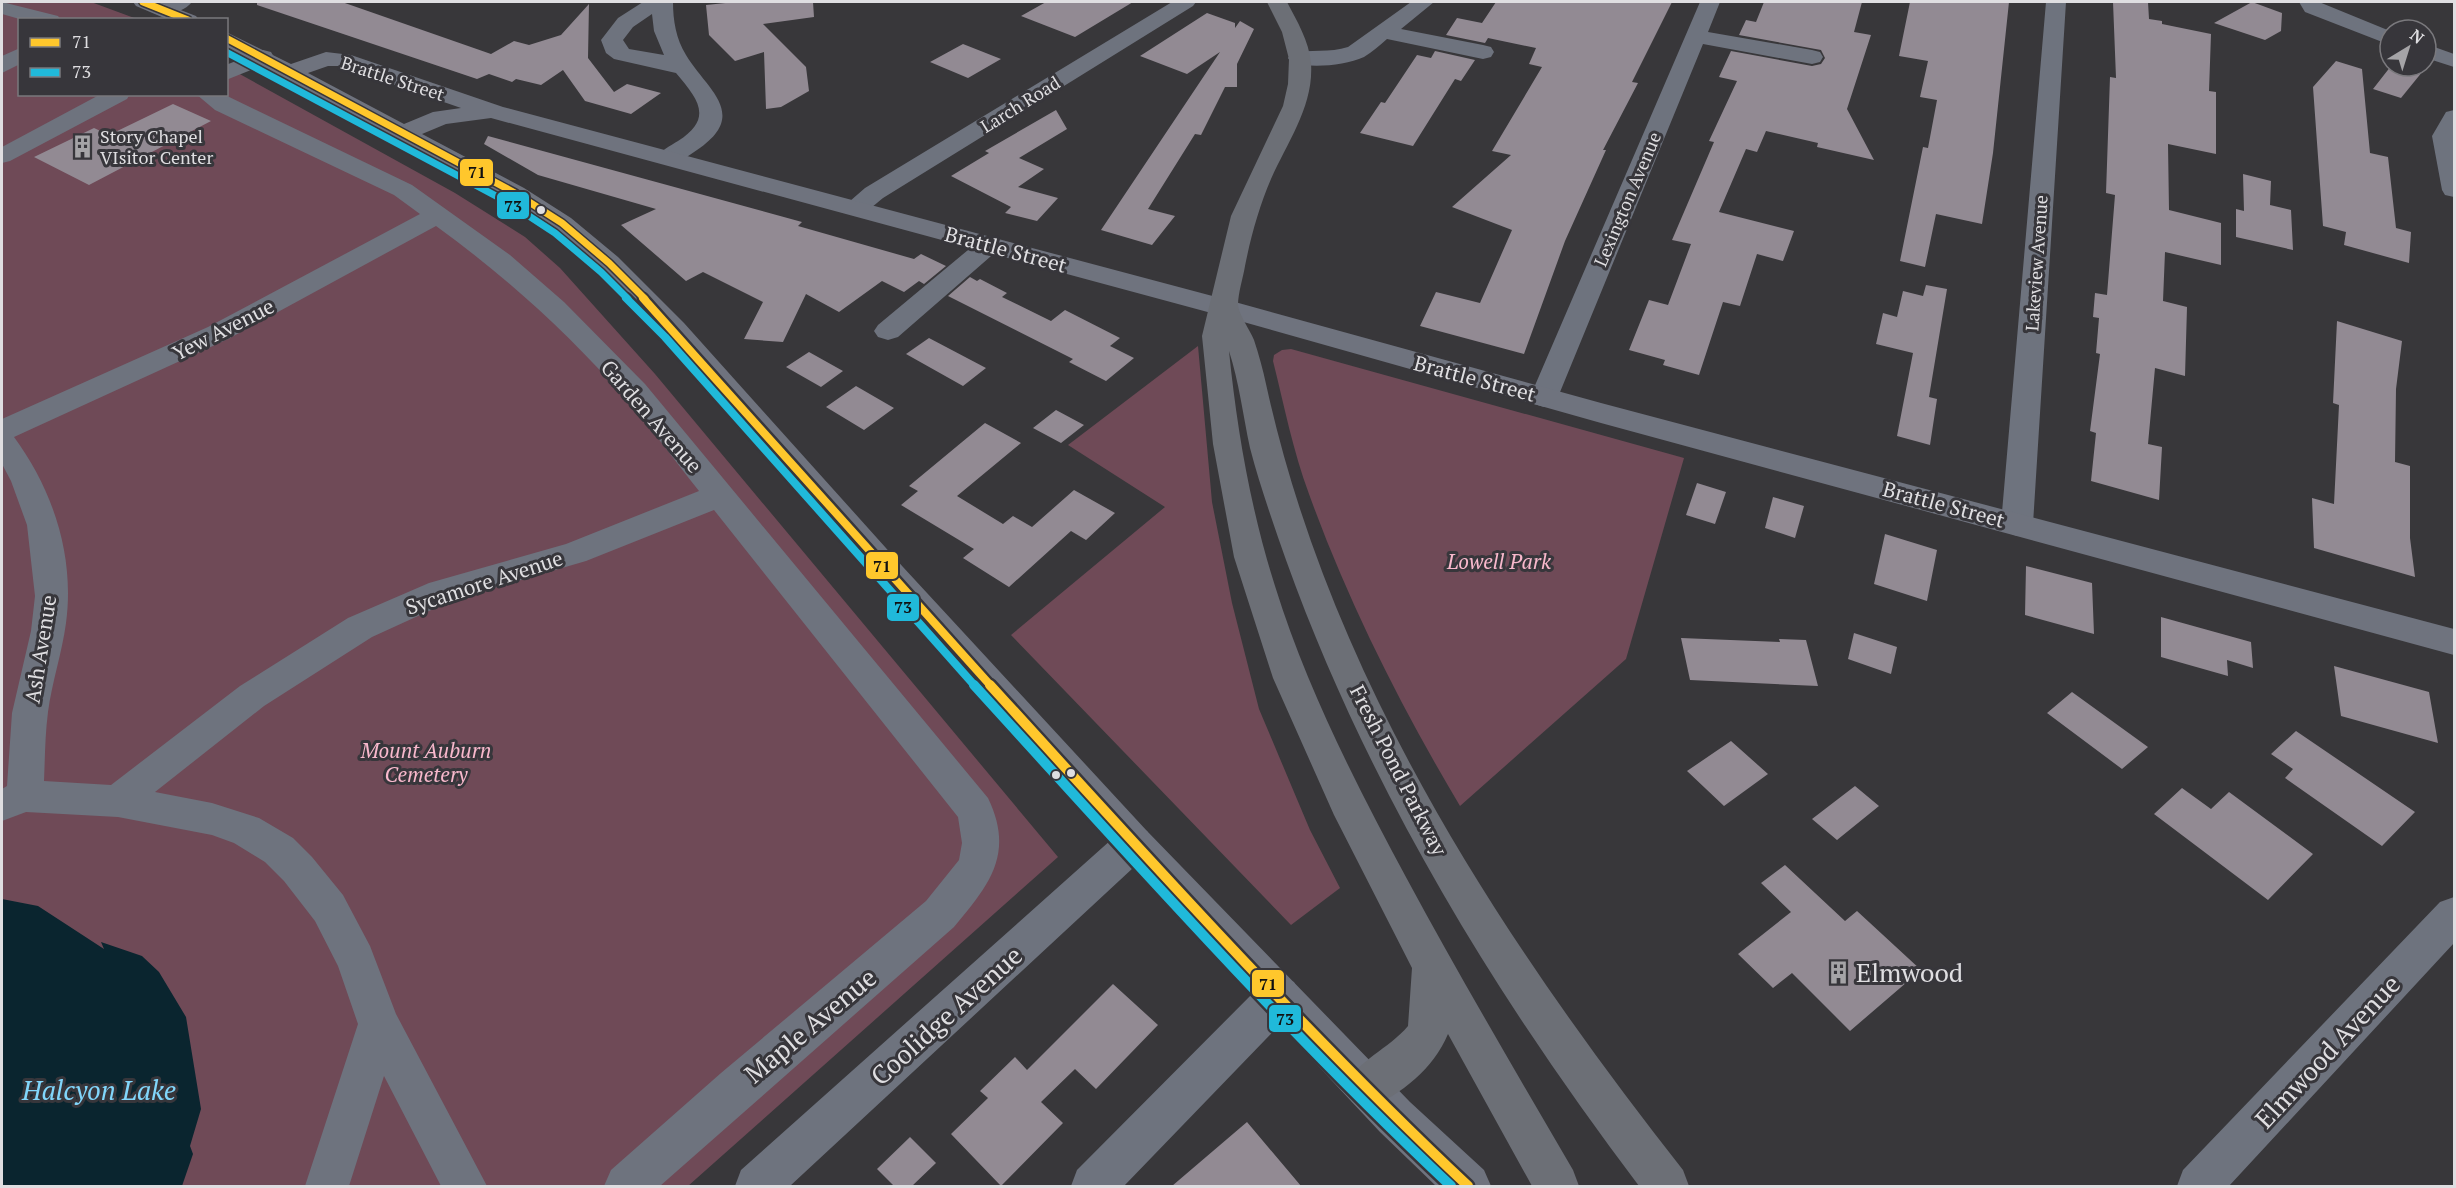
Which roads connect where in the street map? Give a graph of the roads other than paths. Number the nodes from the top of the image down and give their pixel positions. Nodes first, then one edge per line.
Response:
1 (143, 2) edge
2 (658, 2) edge
3 (663, 2) edge
4 (1186, 2) edge
5 (1277, 2) edge
6 (1424, 2) edge
7 (1710, 2) edge
8 (2056, 2) edge
9 (2309, 2) edge
10 (173, 5) edge
11 (2, 8) edge
12 (43, 18) edge
13 (187, 18) edge
14 (1384, 32) junction
15 (2378, 35) edge
16 (1696, 36) junction
17 (228, 39) edge
18 (1483, 52) dead end
19 (18, 55) edge
20 (2438, 55) edge
21 (263, 57) junction
22 (1812, 57) dead end
23 (1299, 58) junction
24 (2454, 61) edge
25 (2, 66) edge
26 (684, 68) junction
27 (228, 72) edge
28 (291, 72) junction
29 (115, 96) edge
30 (210, 96) edge
31 (495, 112) junction
32 (2453, 121) edge
33 (404, 133) junction
34 (2, 156) edge
35 (668, 158) junction
36 (2454, 190) edge
37 (855, 208) junction
38 (438, 214) junction
39 (989, 245) junction
40 (1225, 308) junction
41 (888, 331) dead end
42 (1544, 397) junction
43 (2, 431) edge
44 (2, 442) edge
45 (718, 495) junction
46 (2017, 524) junction
47 (2454, 642) edge
48 (13, 801) edge
49 (118, 801) junction
50 (1134, 843) junction
51 (982, 855) joint
52 (2454, 916) edge
53 (1431, 964) junction
54 (1279, 996) junction
55 (379, 1024) junction
56 (1367, 1087) junction
57 (327, 1186) edge
58 (465, 1186) edge
59 (627, 1186) edge
60 (757, 1186) edge
61 (1093, 1186) edge
62 (1468, 1186) edge
63 (1557, 1186) edge
64 (1667, 1186) edge
65 (2199, 1186) edge

1 - 10 main road
2 - 26 street
3 - 26 street
4 - 37 street, Larch Road
5 - 23 highway
6 - 14 street
7 - 16 street, Lexington Avenue
8 - 46 street, Lakeview Avenue
9 - 15 street
10 - 13 main road
11 - 12 street
14 - 18 street
14 - 23 street
16 - 22 street
16 - 42 street, Lexington Avenue
17 - 21 main road
19 - 25 street
20 - 24 street
21 - 27 street
21 - 28 main road
23 - 40 highway
26 - 35 street
28 - 31 main road, Brattle Street
28 - 33 main road
29 - 34 street
30 - 38 street, Garden Avenue
31 - 33 main road, Brattle Street
31 - 35 main road, Brattle Street
32 - 36 street
33 - 50 main road
35 - 37 main road, Brattle Street
37 - 39 main road, Brattle Street
38 - 43 street, Yew Avenue
38 - 45 street, Garden Avenue
39 - 40 main road, Brattle Street
39 - 41 street
40 - 42 main road, Brattle Street
40 - 53 highway
40 - 64 highway, Fresh Pond Parkway
42 - 46 main road, Brattle Street
44 - 48 street, Ash Avenue
45 - 49 street, Sycamore Avenue
45 - 51 street, Garden Avenue
46 - 47 main road, Brattle Street
48 - 49 street
49 - 55 street
50 - 54 main road
50 - 60 street, Coolidge Avenue
51 - 59 street, Maple Avenue
52 - 65 street, Elmwood Avenue
53 - 56 highway
53 - 63 highway
54 - 56 main road
54 - 61 street
55 - 57 street
55 - 58 street
56 - 62 main road

